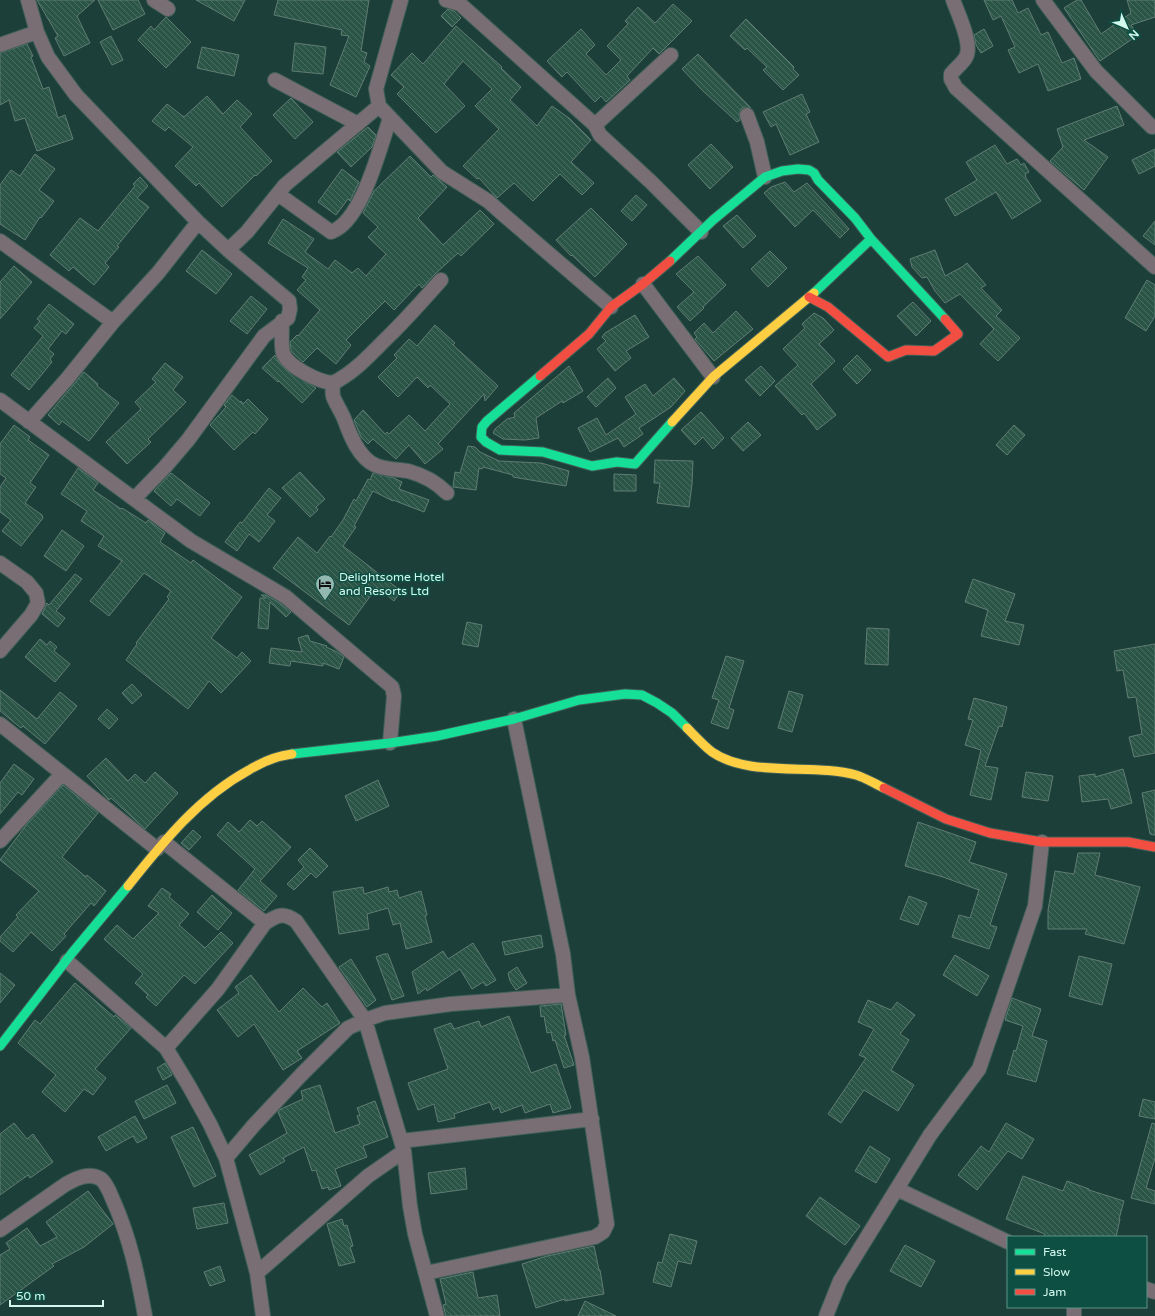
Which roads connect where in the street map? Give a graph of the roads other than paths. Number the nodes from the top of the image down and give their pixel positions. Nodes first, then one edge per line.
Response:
1 (154, 0) edge
2 (402, 0) edge
3 (446, 0) edge
4 (953, 0) edge
5 (1043, 0) edge
6 (29, 1) edge
7 (168, 9) dead end
8 (37, 32) junction
9 (0, 45) edge
10 (671, 55) dead end
11 (275, 80) dead end
12 (379, 106) junction
13 (747, 115) dead end
14 (390, 118) junction
15 (358, 124) junction
16 (595, 125) junction
17 (1152, 127) dead end
18 (765, 177) junction
19 (278, 194) junction
20 (198, 222) junction
21 (700, 232) junction
22 (870, 239) junction
23 (0, 241) edge
24 (228, 250) junction
25 (1155, 267) edge
26 (441, 280) dead end
27 (643, 284) junction
28 (809, 297) junction
29 (611, 307) junction
30 (282, 321) junction
31 (113, 322) junction
32 (713, 377) junction
33 (333, 383) junction
34 (0, 400) edge
35 (30, 422) junction
36 (447, 493) dead end
37 (134, 499) junction
38 (0, 563) edge
39 (0, 651) edge
40 (514, 718) junction
41 (0, 724) edge
42 (390, 743) junction
43 (62, 774) junction
44 (0, 841) edge
45 (1042, 842) junction
46 (160, 845) junction
47 (1155, 847) edge
48 (265, 923) junction
49 (67, 961) junction
50 (568, 995) junction
51 (365, 1020) junction
52 (0, 1046) edge
53 (166, 1048) junction
54 (592, 1119) junction
55 (403, 1146) junction
56 (226, 1158) junction
57 (897, 1189) junction
58 (0, 1230) edge
59 (1007, 1242) edge
60 (257, 1273) junction
61 (426, 1273) junction
62 (145, 1316) edge
63 (262, 1316) edge
64 (438, 1316) edge
65 (826, 1316) edge

1 - 7 street
2 - 12 street
3 - 16 street
4 - 25 street
5 - 17 street
6 - 8 street
8 - 9 street
8 - 20 street
10 - 16 street
11 - 15 street
12 - 14 street
12 - 15 street
13 - 18 street
14 - 19 street
14 - 29 street
15 - 19 street
16 - 21 street
18 - 21 street
18 - 22 street
19 - 24 street
20 - 24 street
20 - 31 street
21 - 27 street
22 - 28 street
22 - 28 street
23 - 31 street
24 - 30 street
26 - 33 street
27 - 29 street
27 - 32 street
28 - 32 street
29 - 32 street
30 - 33 street
30 - 37 street
31 - 35 street
33 - 36 street
34 - 35 street
35 - 37 street
37 - 42 street
38 - 39 street
40 - 42 street
40 - 45 street
40 - 50 street
41 - 43 street
42 - 46 street
43 - 44 street
43 - 46 street
45 - 47 street
45 - 57 street
46 - 48 street
46 - 49 street
48 - 51 street
48 - 53 street
49 - 52 street
49 - 53 street
50 - 51 street
50 - 54 street
51 - 55 street
51 - 56 street
53 - 56 street
54 - 55 street
54 - 61 street
55 - 60 street
55 - 61 street
56 - 60 street
57 - 59 street
57 - 65 street
58 - 62 street
60 - 63 street
61 - 64 street

